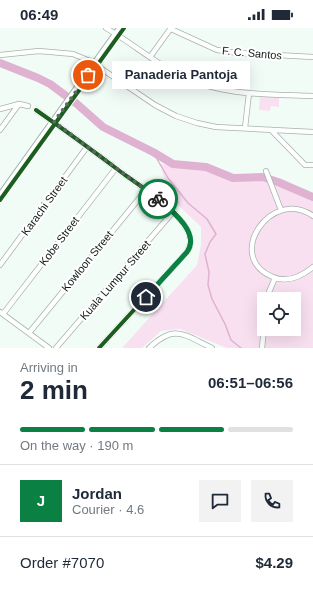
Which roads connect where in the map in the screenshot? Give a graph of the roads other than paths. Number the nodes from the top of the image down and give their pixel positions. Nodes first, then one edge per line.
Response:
1 (106, 28) edge
2 (122, 28) edge
3 (171, 28) edge
4 (117, 34) junction
5 (0, 55) edge
6 (150, 57) junction
7 (313, 58) edge
8 (95, 65) junction
9 (249, 93) junction
10 (313, 96) edge
11 (19, 104) junction
12 (28, 106) dead end
13 (0, 109) edge
14 (36, 110) dead end
15 (54, 122) junction
16 (245, 128) junction
17 (0, 130) edge
18 (271, 130) junction
19 (313, 132) edge
20 (87, 147) junction
21 (313, 165) edge
22 (116, 168) junction
23 (267, 173) dead end
24 (146, 190) junction
25 (0, 197) edge
26 (281, 210) junction
27 (173, 212) junction
28 (313, 216) edge
29 (0, 264) edge
30 (313, 267) edge
31 (275, 278) junction
32 (269, 292) edge
33 (2, 313) edge
34 (29, 333) junction
35 (263, 336) edge
36 (197, 341) junction
37 (49, 348) edge
38 (56, 348) edge
39 (99, 348) edge
40 (149, 348) edge
41 (203, 348) edge
42 (212, 348) edge
43 (262, 348) edge

1 - 4 street
2 - 4 street
3 - 6 street
3 - 7 street, F. C. Santos
4 - 6 street
4 - 8 street
5 - 8 street
6 - 9 street
8 - 15 street
8 - 16 street
9 - 10 street
9 - 16 street
11 - 12 street
11 - 13 street
11 - 17 street
14 - 15 street
15 - 20 street
15 - 25 street
16 - 18 street
18 - 19 street
18 - 21 street
20 - 22 street
20 - 29 street, Karachi Street
22 - 24 street
22 - 33 street, Kobe Street
23 - 26 street
24 - 27 street
24 - 34 street, Kowloon Street
26 - 28 street
26 - 31 street
27 - 38 street, Kuala Lumpur Street
27 - 39 street
30 - 31 street
31 - 32 street
33 - 34 street
34 - 37 street
35 - 43 street
36 - 40 street
36 - 41 street
36 - 42 street

